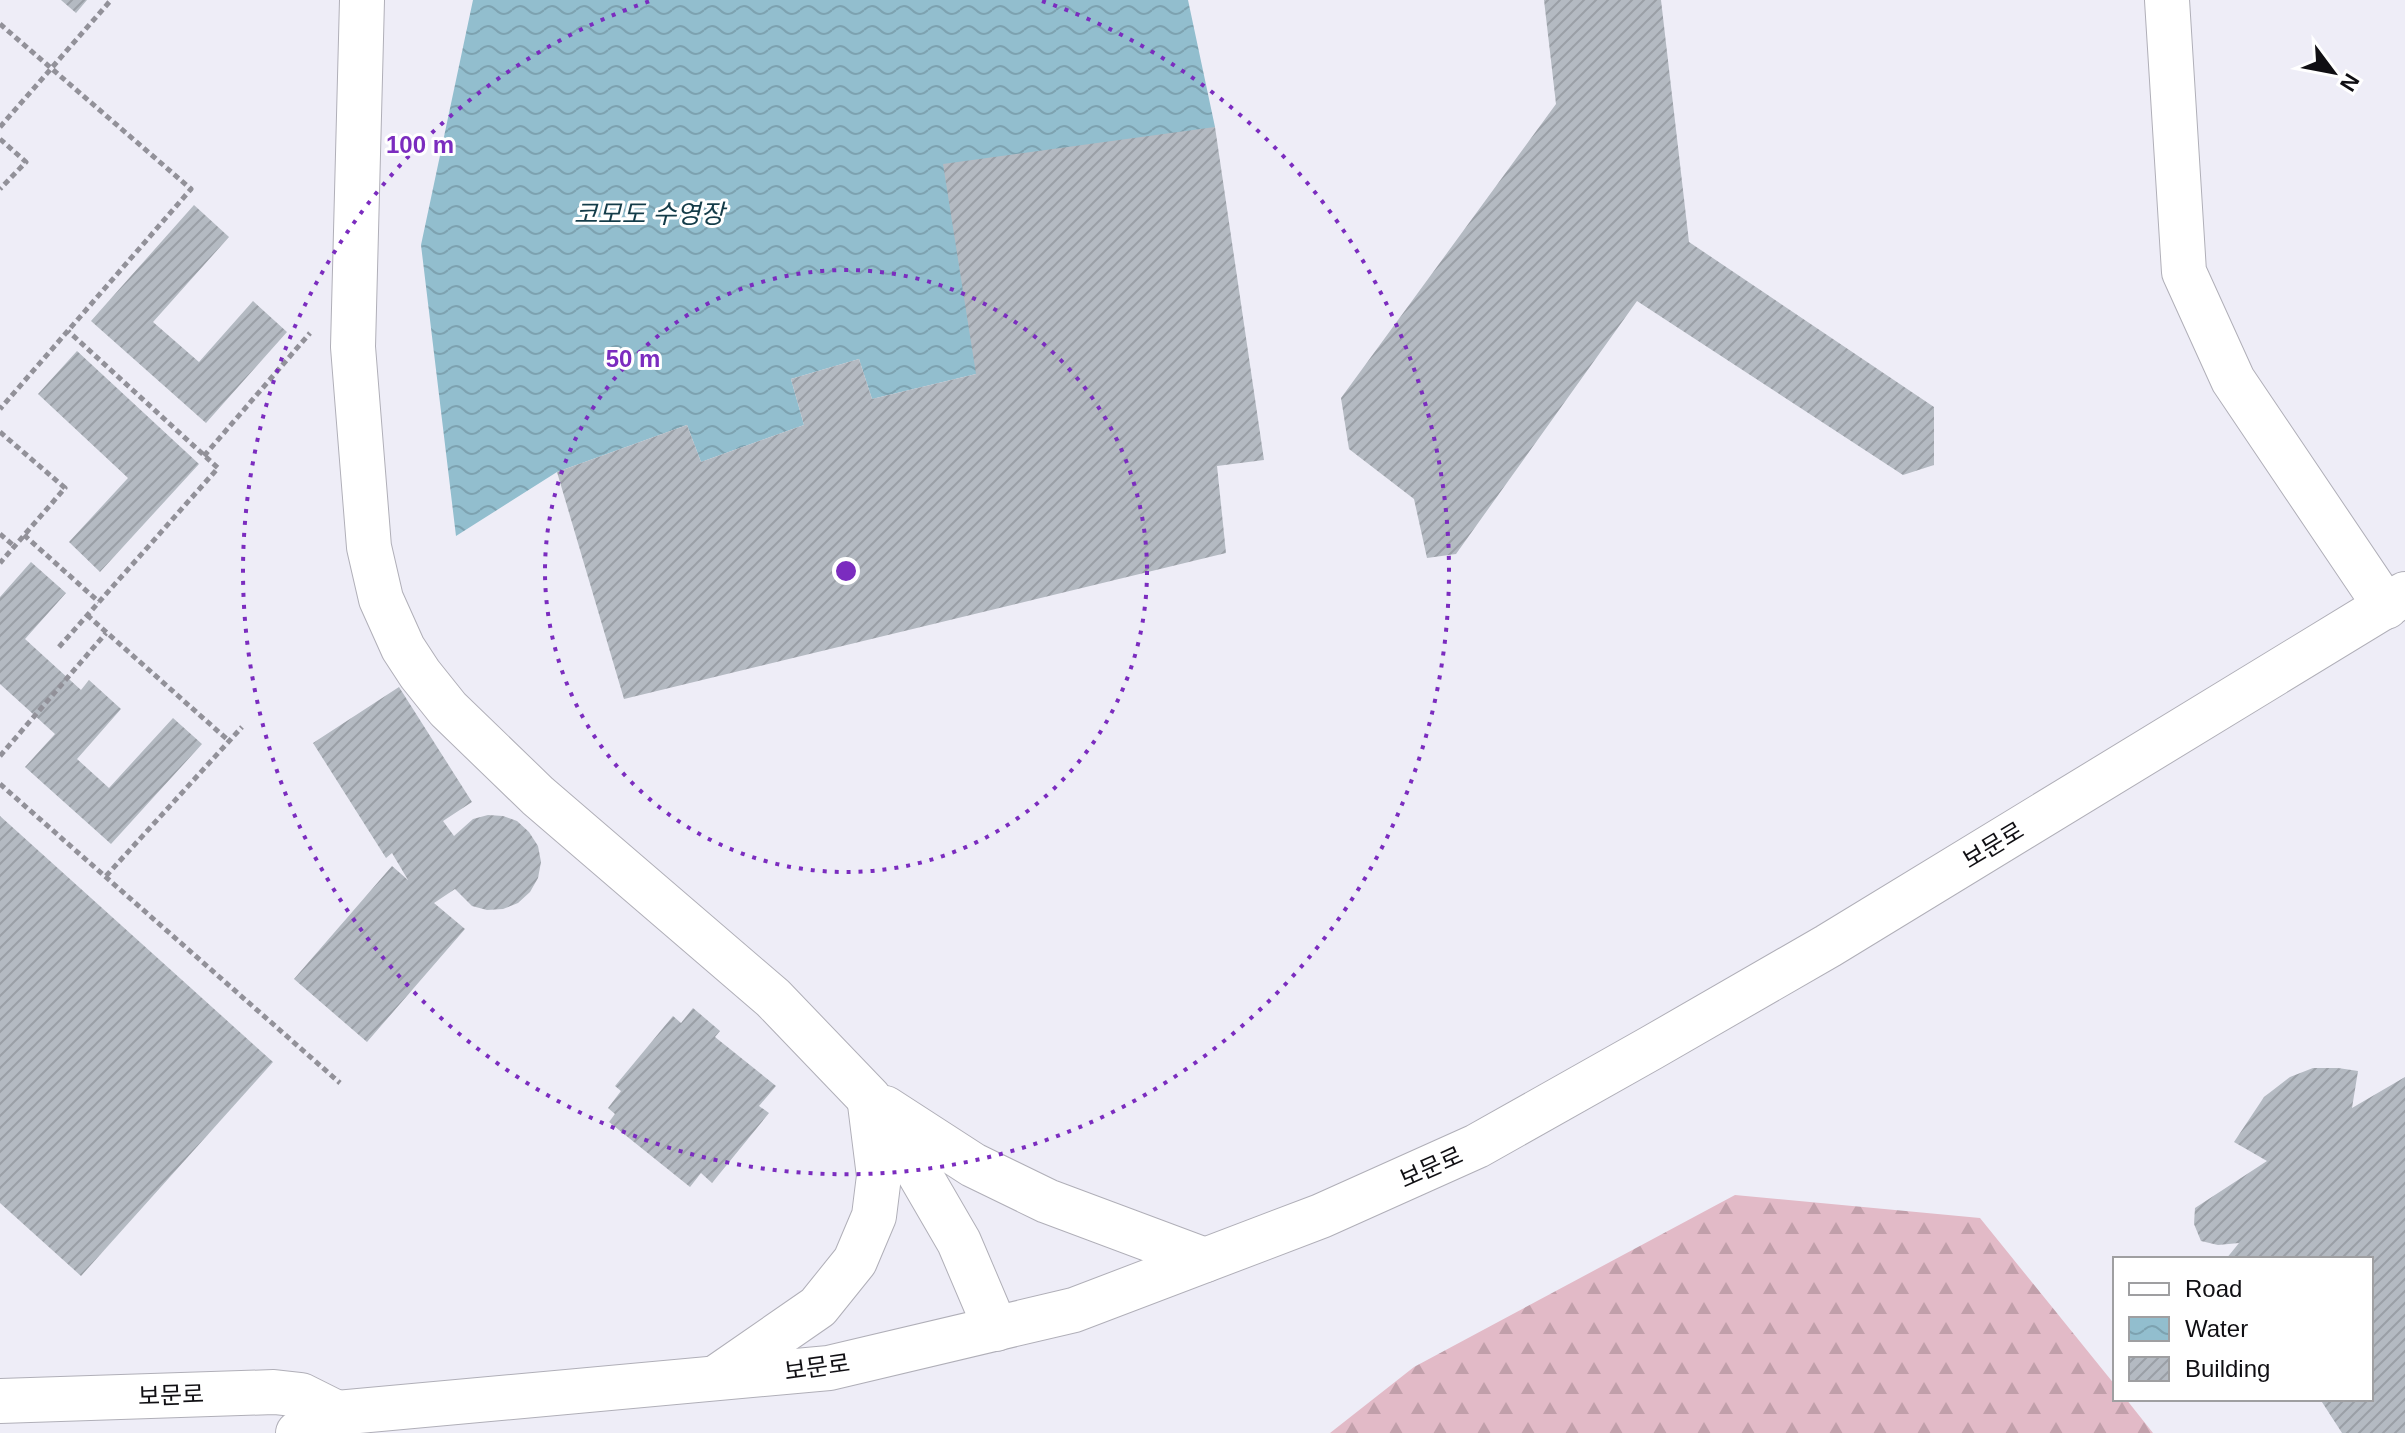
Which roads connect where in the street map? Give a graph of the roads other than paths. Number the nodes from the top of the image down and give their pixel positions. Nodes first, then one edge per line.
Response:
1 (362, 0) edge
2 (2167, 0) edge
3 (2396, 600) edge
4 (869, 1098) junction
5 (1205, 1260) junction
6 (996, 1329) junction
7 (715, 1378) junction
8 (0, 1401) edge
9 (337, 1413) junction
10 (298, 1433) edge

1 - 4 street
2 - 3 street
3 - 5 street, 보문로
4 - 5 street
4 - 6 street
4 - 7 street
5 - 6 street, 보문로
6 - 7 street, 보문로
7 - 9 street, 보문로
8 - 9 street, 보문로
9 - 10 street, 보문로

